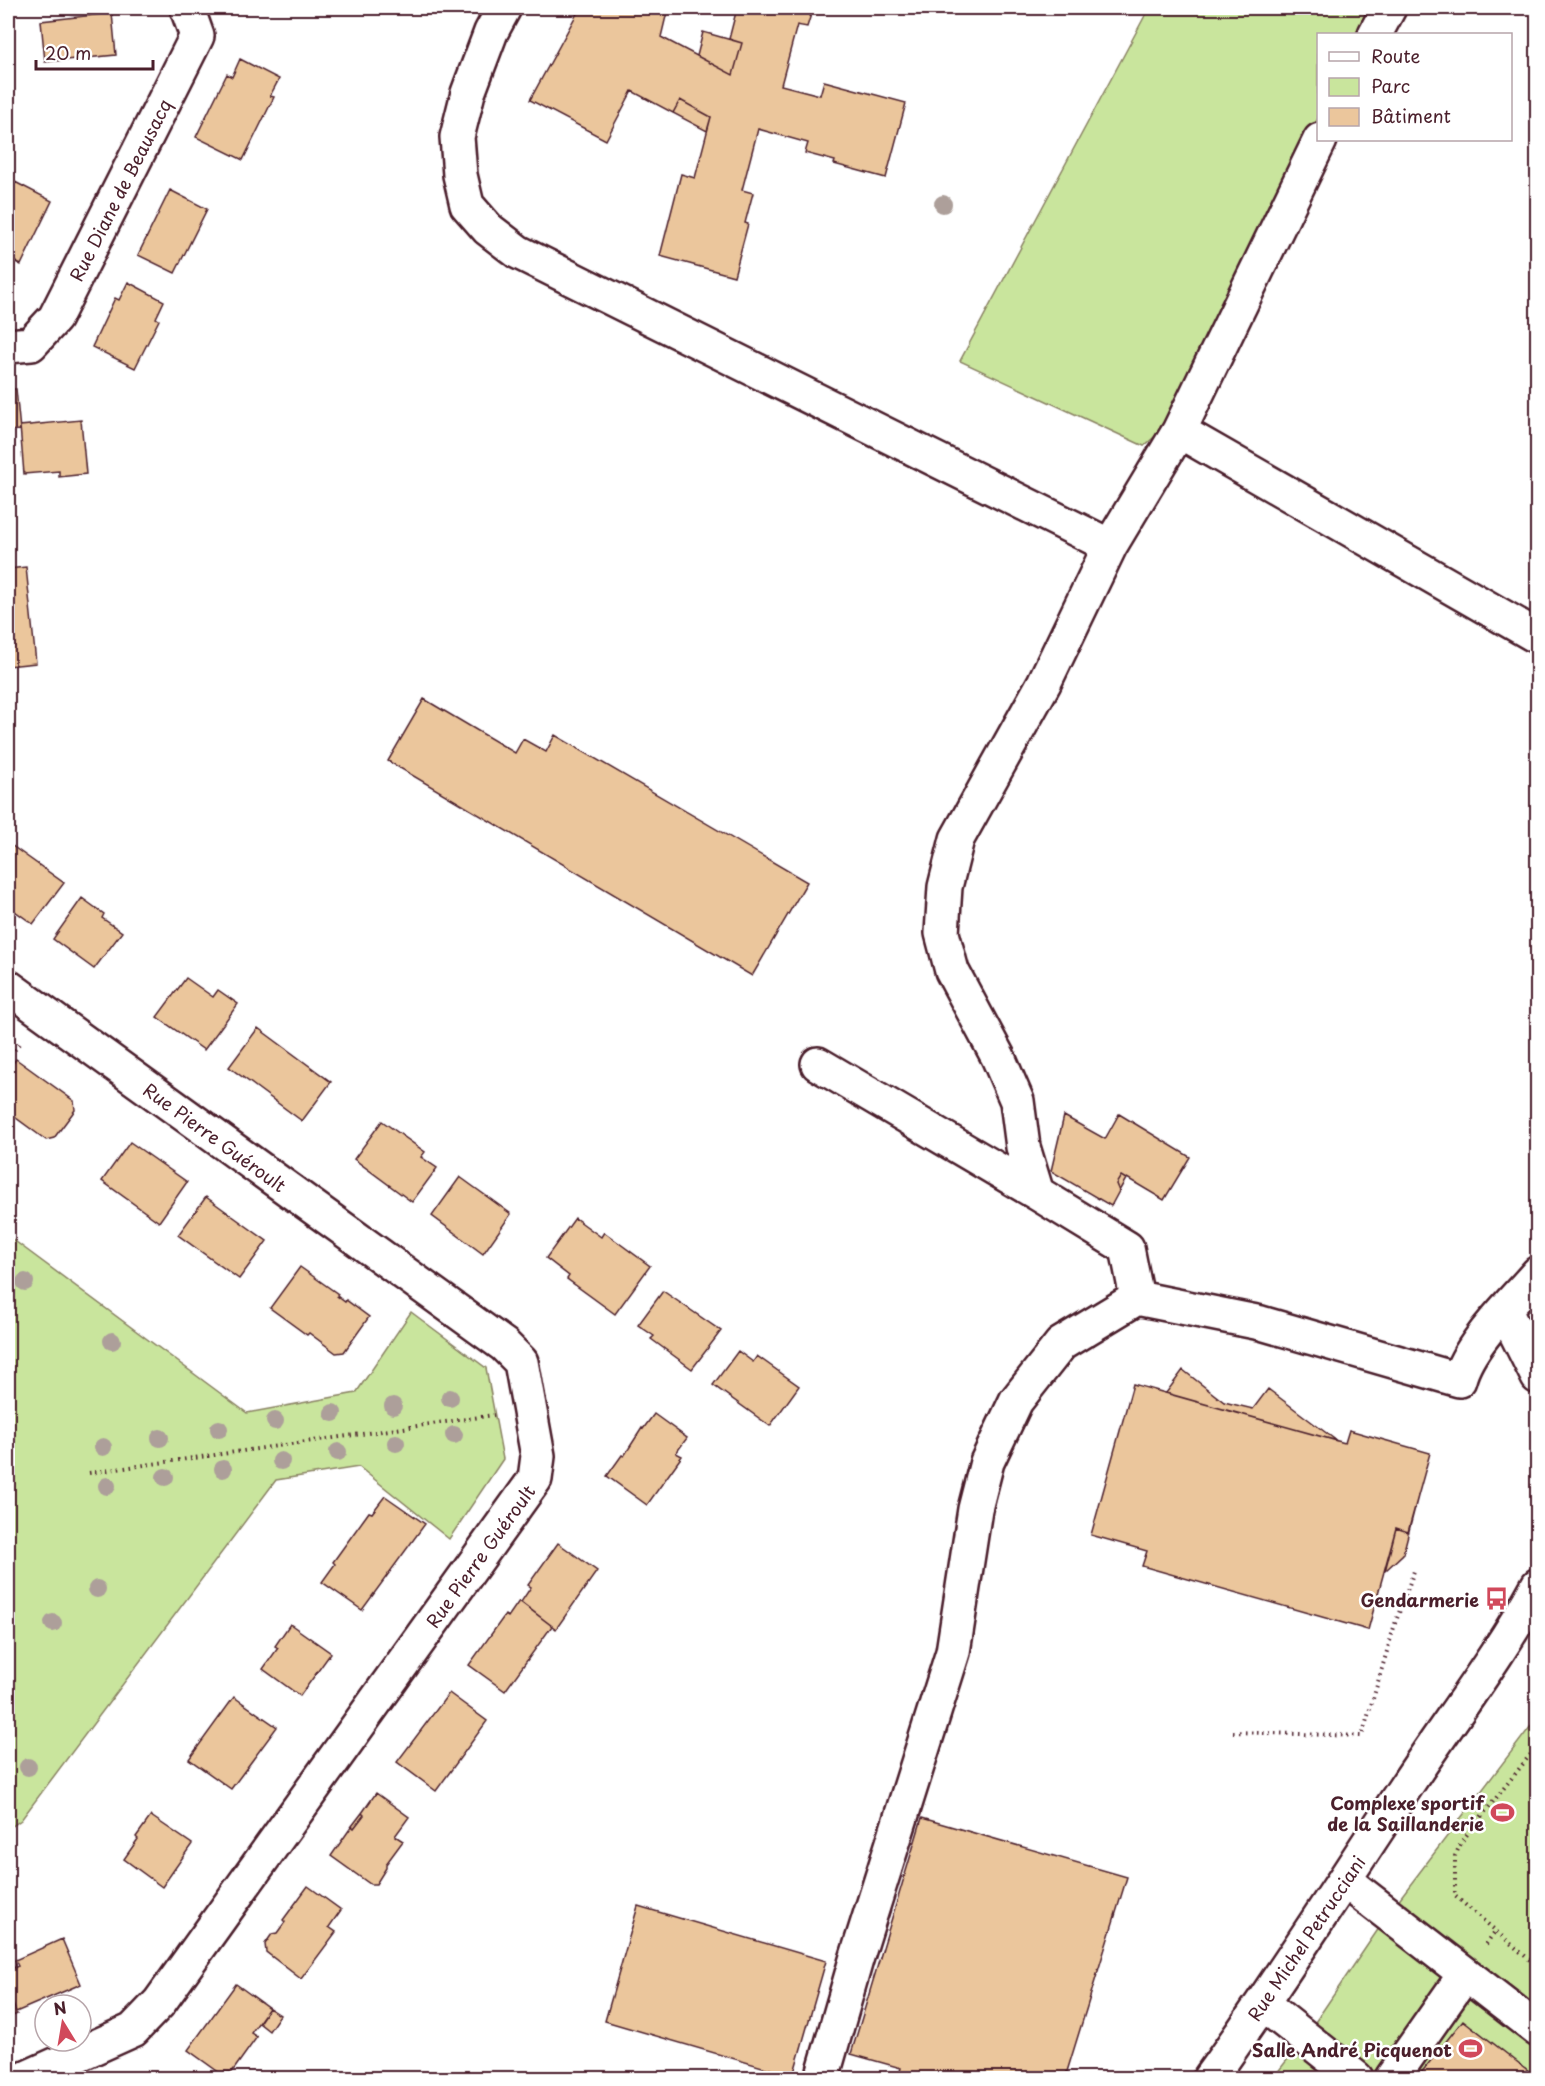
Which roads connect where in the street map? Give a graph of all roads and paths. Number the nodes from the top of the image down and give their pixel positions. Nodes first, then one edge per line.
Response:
1 (187, 8) edge
2 (504, 8) edge
3 (1389, 8) edge
4 (1376, 33) edge
5 (1320, 141) edge
6 (8, 346) edge
7 (1179, 430) junction
8 (1110, 546) junction
9 (1538, 638) edge
10 (8, 987) edge
11 (818, 1064) dead end
12 (1037, 1192) junction
13 (1538, 1273) edge
14 (1137, 1298) junction
15 (1505, 1311) junction
16 (1538, 1377) edge
17 (530, 1410) junction
18 (89, 1473) dead end
19 (1414, 1571) dead end
20 (1538, 1585) edge
21 (1233, 1732) dead end
22 (1538, 1745) edge
23 (1344, 1880) junction
24 (1538, 1967) edge
25 (1465, 1974) junction
26 (1263, 2004) junction
27 (1538, 2030) edge
28 (26, 2079) edge
29 (822, 2079) edge
30 (1210, 2079) edge
31 (1356, 2079) edge
32 (1392, 2079) edge

1 - 6 street, Rue Diane de Beausacq
2 - 8 street
3 - 4 street
5 - 7 street
7 - 8 street
7 - 9 street
8 - 12 street
10 - 17 street, Rue Pierre Guéroult
11 - 12 street
12 - 14 street
13 - 15 street
14 - 15 street
14 - 29 street
15 - 16 street
17 - 18 path
17 - 28 street, Rue Pierre Guéroult
19 - 21 path
20 - 23 street, Rue Michel Petrucciani
22 - 24 path
23 - 25 street
23 - 26 street, Rue Michel Petrucciani
25 - 27 street
25 - 32 street
26 - 30 street, Rue Michel Petrucciani
26 - 31 street

